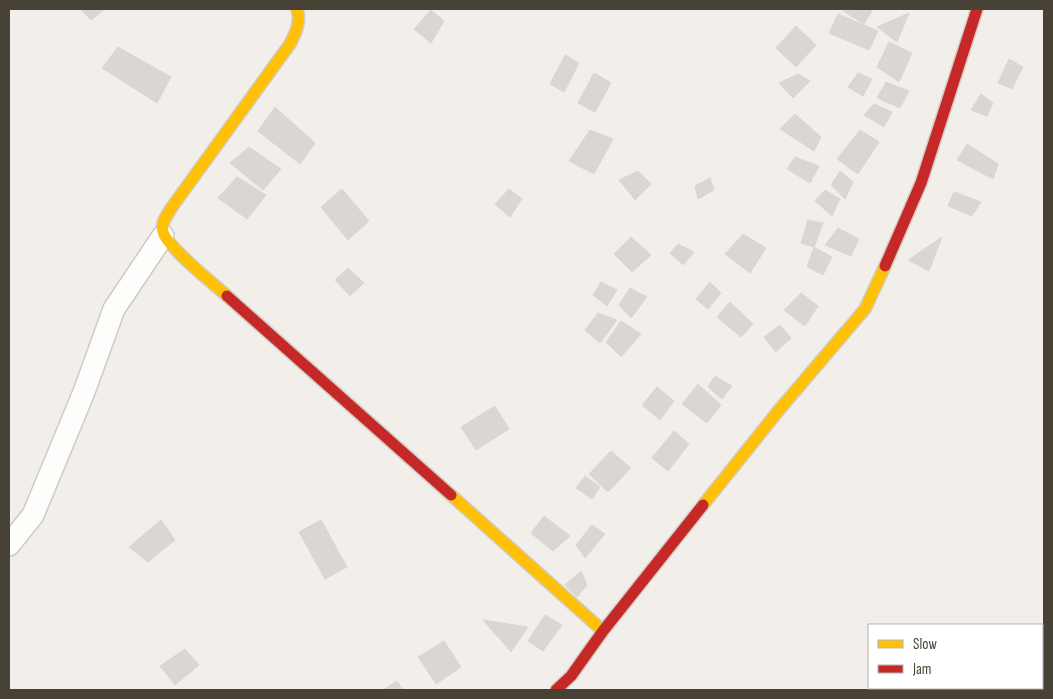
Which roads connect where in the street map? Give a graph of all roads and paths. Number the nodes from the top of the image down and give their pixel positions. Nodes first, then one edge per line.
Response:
1 (297, 9) edge
2 (977, 9) edge
3 (163, 236) junction
4 (9, 545) edge
5 (603, 631) junction
6 (556, 690) edge

1 - 3 street
2 - 5 street
3 - 4 street
3 - 5 street
5 - 6 street

